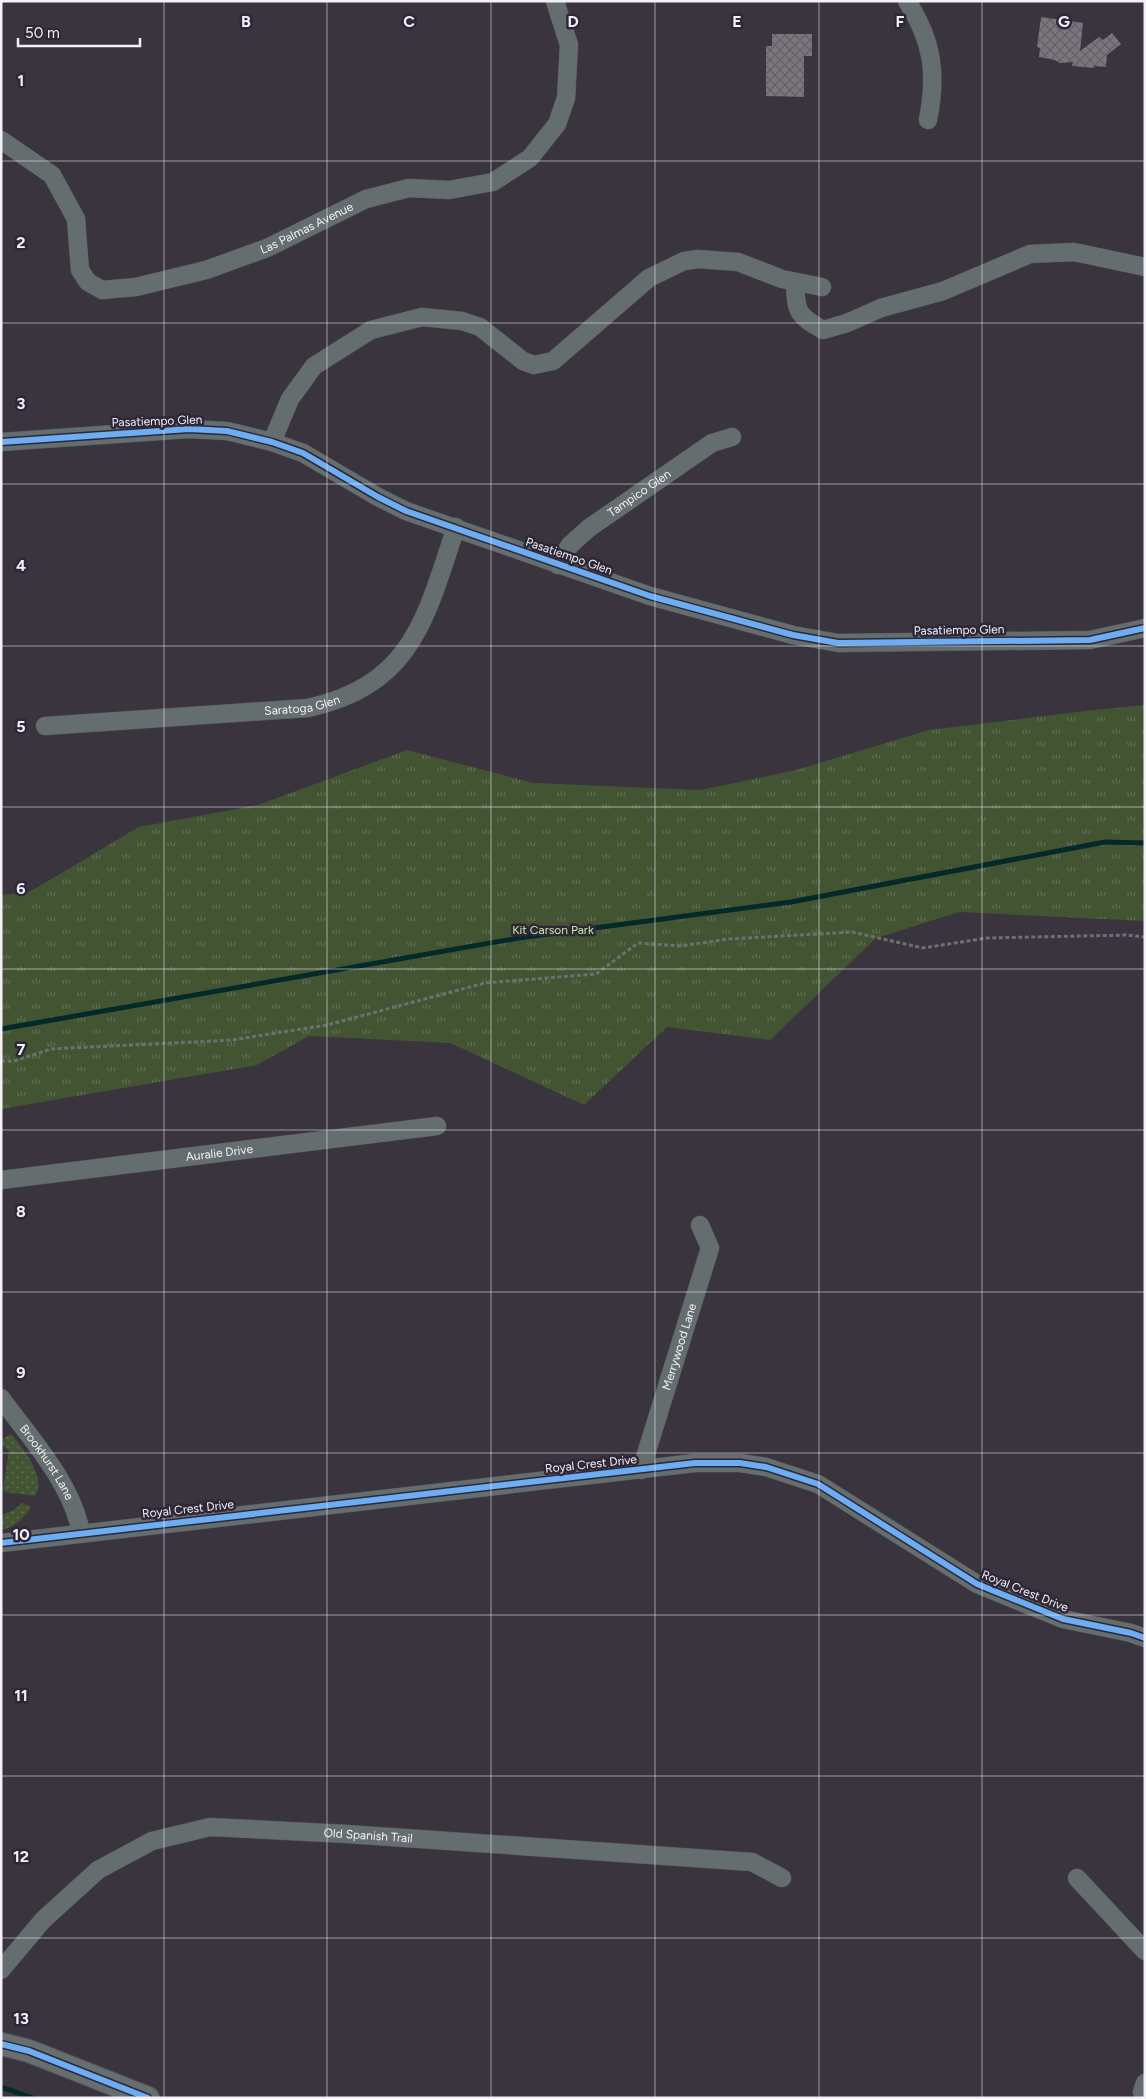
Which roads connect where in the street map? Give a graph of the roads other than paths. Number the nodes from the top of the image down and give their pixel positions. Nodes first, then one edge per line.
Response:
1 (555, 1) edge
2 (907, 1) edge
3 (928, 120) dead end
4 (1, 140) edge
5 (1145, 267) edge
6 (795, 282) junction
7 (822, 287) dead end
8 (732, 437) dead end
9 (1, 442) edge
10 (272, 442) junction
11 (456, 527) junction
12 (558, 564) junction
13 (1145, 628) edge
14 (45, 726) dead end
15 (437, 1126) dead end
16 (1, 1180) edge
17 (700, 1225) dead end
18 (1, 1398) edge
19 (641, 1470) junction
20 (81, 1532) junction
21 (1, 1543) edge
22 (1145, 1638) edge
23 (782, 1878) dead end
24 (1078, 1878) dead end
25 (1145, 1951) edge
26 (1, 1970) edge
27 (1, 2044) edge
28 (148, 2098) edge

1 - 4 street, Las Palmas Avenue
2 - 3 street
5 - 6 street
6 - 7 street
6 - 10 street
8 - 12 street, Tampico Glen
9 - 10 street, Pasatiempo Glen
10 - 11 street, Pasatiempo Glen
11 - 12 street, Pasatiempo Glen
11 - 14 street, Saratoga Glen
12 - 13 street, Pasatiempo Glen
15 - 16 street, Auralie Drive
17 - 19 street, Merrywood Lane
18 - 20 street, Brookhurst Lane
19 - 20 street, Royal Crest Drive
19 - 22 street, Royal Crest Drive
20 - 21 street, Royal Crest Drive
23 - 26 street, Old Spanish Trail
24 - 25 street
27 - 28 main road

